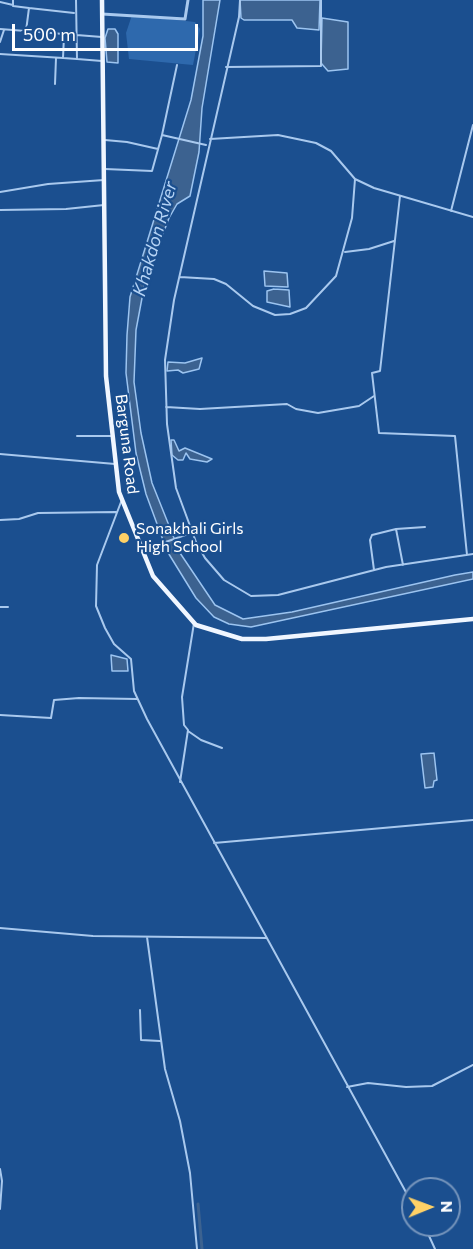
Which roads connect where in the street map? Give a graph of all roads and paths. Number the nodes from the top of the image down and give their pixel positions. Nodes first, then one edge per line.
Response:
1 (13, 0) edge
2 (76, 0) edge
3 (102, 0) edge
4 (188, 0) edge
5 (240, 0) edge
6 (321, 0) edge
7 (0, 2) edge
8 (13, 5) junction
9 (29, 8) junction
10 (75, 13) junction
11 (102, 14) junction
12 (2, 30) edge
13 (26, 32) junction
14 (64, 36) junction
15 (75, 37) junction
16 (102, 37) junction
17 (0, 42) edge
18 (0, 54) edge
19 (56, 58) junction
20 (63, 58) junction
21 (77, 59) junction
22 (102, 61) junction
23 (177, 65) dead end
24 (226, 67) junction
25 (55, 84) dead end
26 (473, 125) edge
27 (162, 135) junction
28 (210, 139) junction
29 (104, 140) junction
30 (208, 145) junction
31 (158, 148) junction
32 (104, 169) junction
33 (355, 179) junction
34 (104, 180) junction
35 (0, 192) edge
36 (400, 196) junction
37 (104, 205) junction
38 (0, 210) edge
39 (451, 211) junction
40 (473, 217) edge
41 (394, 242) junction
42 (344, 252) junction
43 (180, 277) junction
44 (374, 396) junction
45 (166, 407) junction
46 (77, 436) dead end
47 (112, 436) junction
48 (0, 454) edge
49 (115, 464) junction
50 (121, 502) junction
51 (117, 513) junction
52 (0, 520) edge
53 (425, 527) dead end
54 (396, 529) junction
55 (193, 533) junction
56 (141, 551) junction
57 (473, 554) edge
58 (467, 555) junction
59 (403, 565) junction
60 (374, 570) junction
61 (0, 607) edge
62 (8, 607) dead end
63 (473, 619) edge
64 (194, 623) junction
65 (137, 699) junction
66 (0, 716) edge
67 (188, 731) junction
68 (222, 748) dead end
69 (180, 782) junction
70 (473, 820) edge
71 (214, 843) junction
72 (0, 928) edge
73 (147, 937) junction
74 (267, 938) junction
75 (140, 1010) dead end
76 (160, 1041) junction
77 (473, 1065) edge
78 (346, 1087) junction
79 (0, 1169) edge
80 (401, 1184) edge
81 (0, 1209) edge
82 (197, 1249) edge

1 - 8 street
2 - 10 street
3 - 11 main road, Barguna Road
4 - 11 street
5 - 24 street
6 - 24 street
7 - 8 street
8 - 9 street
9 - 10 street
9 - 13 street
10 - 15 street
11 - 16 main road, Barguna Road
12 - 13 street
12 - 17 street
13 - 14 street
14 - 15 street
14 - 20 street
15 - 16 street
15 - 21 street
16 - 22 main road, Barguna Road
18 - 19 street
19 - 20 street
19 - 25 street
20 - 21 street
21 - 22 street
22 - 29 main road, Barguna Road
23 - 27 street
24 - 28 street
26 - 39 street
27 - 30 street
27 - 31 street
28 - 30 street
28 - 33 street
29 - 31 street
29 - 32 main road, Barguna Road
30 - 43 street
31 - 32 street
32 - 34 main road, Barguna Road
33 - 36 street
33 - 42 street
34 - 35 street
34 - 37 main road, Barguna Road
36 - 39 street
36 - 41 street
37 - 38 street
37 - 47 main road, Barguna Road
39 - 40 street
41 - 42 street
41 - 44 street
42 - 43 street
43 - 45 street
44 - 45 street
44 - 58 street
45 - 55 street
46 - 47 street
47 - 49 main road, Barguna Road
48 - 49 street
49 - 50 main road, Barguna Road
50 - 51 street
50 - 56 main road, Barguna Road
51 - 52 street
51 - 65 street
53 - 54 street
54 - 59 street
54 - 60 street
55 - 56 street
55 - 60 street
56 - 64 main road, Barguna Road
57 - 58 street
58 - 59 street
59 - 60 street
61 - 62 street
63 - 64 main road, Barguna Road
64 - 67 street
65 - 66 street
65 - 69 street
67 - 68 street
67 - 69 street
69 - 71 street
70 - 71 street
71 - 74 street
72 - 73 street
73 - 74 street
73 - 76 street
74 - 78 street
75 - 76 street
76 - 82 street
77 - 78 street
78 - 80 street
79 - 81 street

